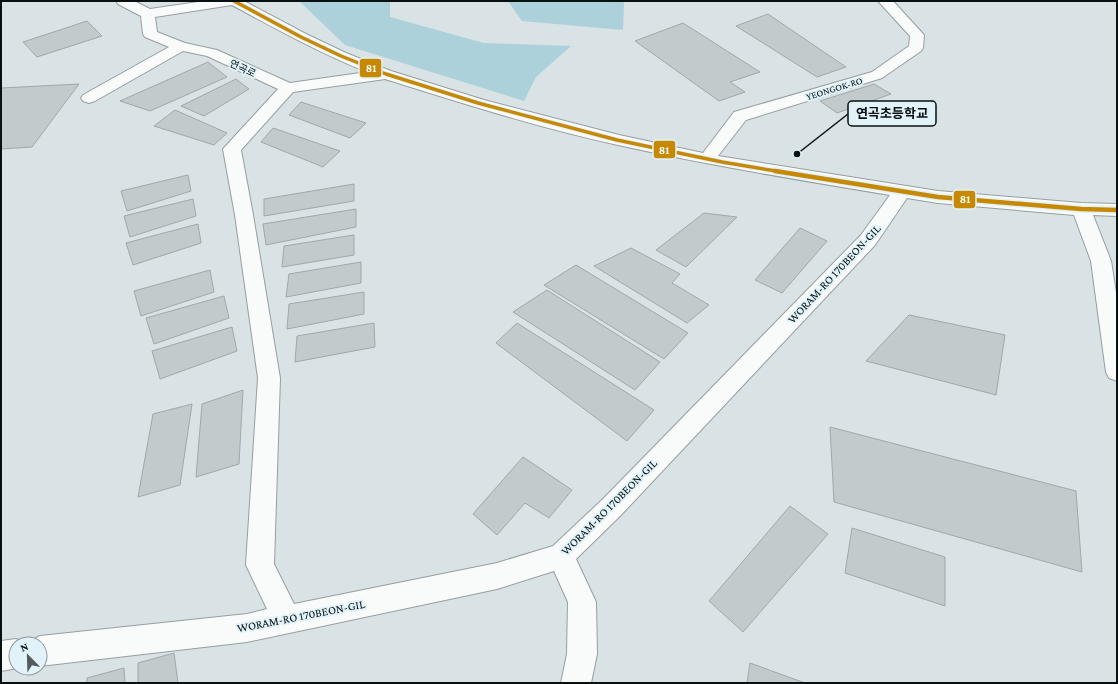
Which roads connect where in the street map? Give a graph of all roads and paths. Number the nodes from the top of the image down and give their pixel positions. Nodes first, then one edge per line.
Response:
1 (123, 1) edge
2 (233, 1) edge
3 (885, 1) edge
4 (148, 14) junction
5 (181, 46) junction
6 (386, 74) junction
7 (288, 88) junction
8 (89, 98) dead end
9 (707, 159) junction
10 (902, 191) junction
11 (1081, 209) junction
12 (1117, 210) edge
13 (1117, 372) edge
14 (561, 556) junction
15 (287, 620) junction
16 (48, 650) edge
17 (576, 683) edge

1 - 4 street
2 - 4 street
2 - 6 street
3 - 9 street, YEONGOK-RO
4 - 5 street, 연곡로
5 - 7 street, 연곡로
5 - 8 street
6 - 7 street
6 - 9 street
7 - 15 street
9 - 10 street
10 - 11 street
10 - 14 street, WORAM-RO 170BEON-GIL
11 - 12 street
11 - 13 street
14 - 15 street, WORAM-RO 170BEON-GIL
14 - 17 street
15 - 16 street, WORAM-RO 170BEON-GIL

